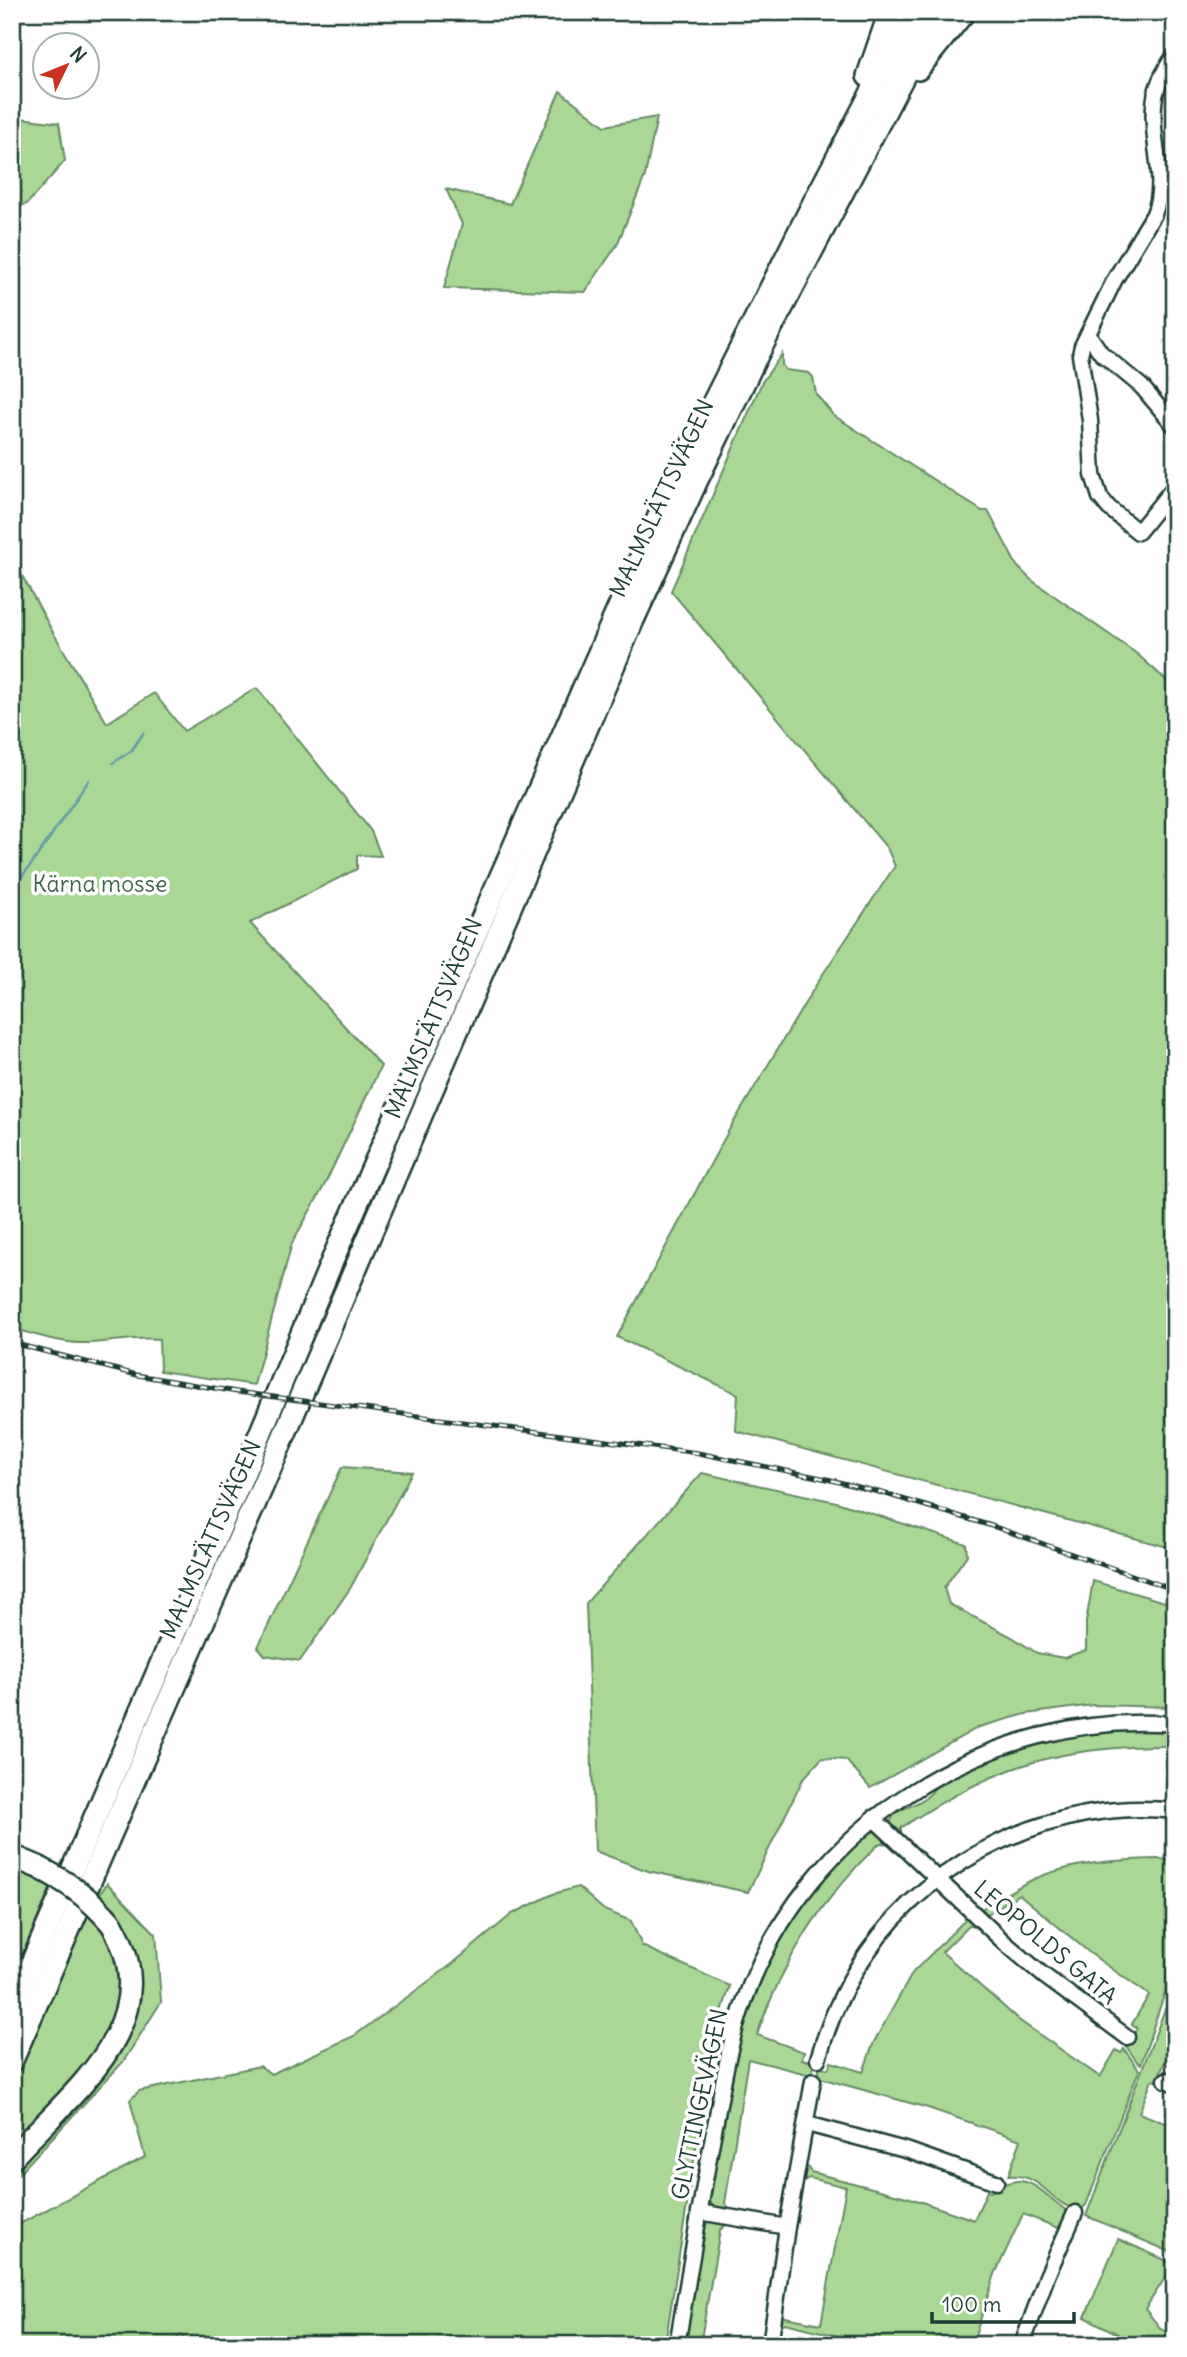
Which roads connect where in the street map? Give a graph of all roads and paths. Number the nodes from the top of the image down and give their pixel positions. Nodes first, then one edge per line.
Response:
1 (890, 12) edge
2 (915, 12) edge
3 (937, 12) edge
4 (964, 12) edge
5 (1175, 55) edge
6 (882, 115) junction
7 (831, 169) junction
8 (1087, 334) junction
9 (1175, 426) edge
10 (1175, 486) edge
11 (1175, 1724) edge
12 (1175, 1811) edge
13 (873, 1818) junction
14 (12, 1856) edge
15 (937, 1880) junction
16 (12, 2009) edge
17 (1127, 2037) dead end
18 (818, 2059) dead end
19 (12, 2060) edge
20 (813, 2081) dead end
21 (807, 2124) junction
22 (12, 2158) edge
23 (996, 2182) dead end
24 (699, 2211) junction
25 (1075, 2213) dead end
26 (787, 2227) junction
27 (677, 2345) edge
28 (770, 2345) edge
29 (1022, 2345) edge

1 - 7 highway
2 - 7 highway, MALMSLÄTTSVÄGEN
3 - 6 highway, MALMSLÄTTSVÄGEN
4 - 6 highway
5 - 8 street
6 - 19 highway, MALMSLÄTTSVÄGEN
7 - 16 highway, MALMSLÄTTSVÄGEN
8 - 9 street
8 - 10 street
11 - 13 street, GLYTTINGEVÄGEN
12 - 15 street, LEOPOLDS GATA
13 - 15 street, LEOPOLDS GATA
13 - 24 street, GLYTTINGEVÄGEN
14 - 22 highway, bridge
15 - 17 street, LEOPOLDS GATA
15 - 18 street, LEOPOLDS GATA
20 - 21 street
21 - 23 street
21 - 26 street
24 - 26 street
24 - 27 street, GLYTTINGEVÄGEN
25 - 29 street
26 - 28 street

